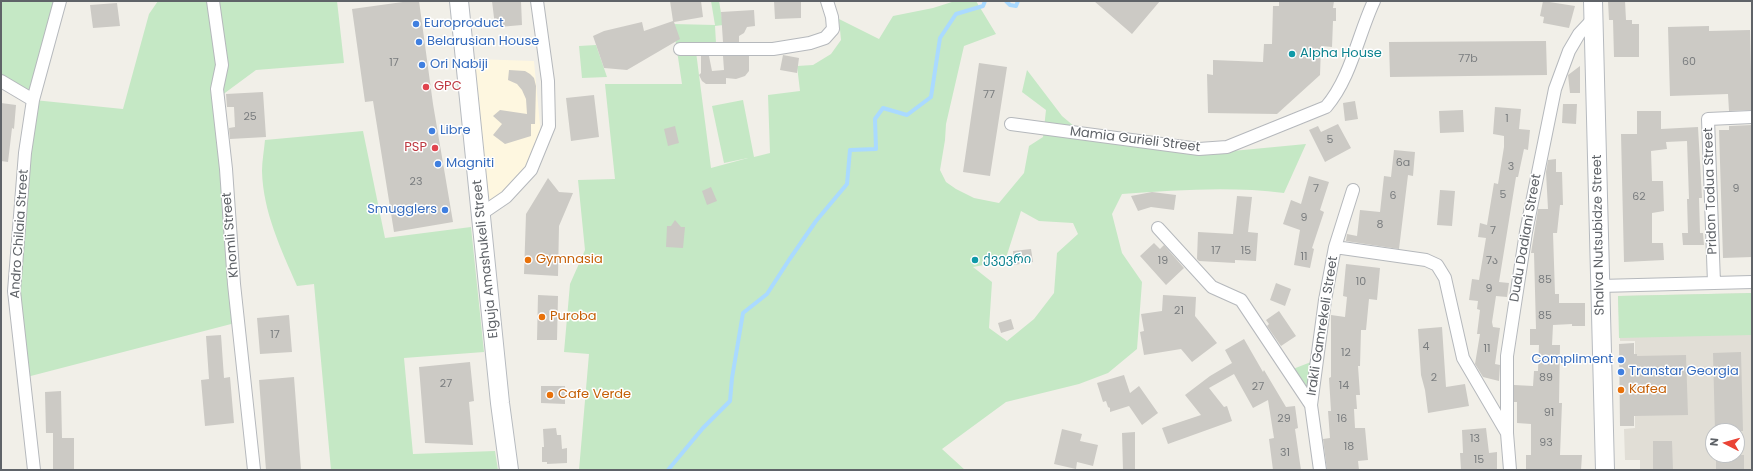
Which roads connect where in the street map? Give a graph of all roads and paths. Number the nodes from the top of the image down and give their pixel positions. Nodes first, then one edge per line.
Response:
1 (60, 1) edge
2 (213, 1) edge
3 (459, 1) edge
4 (537, 1) edge
5 (827, 1) edge
6 (1374, 1) edge
7 (1593, 10) edge
8 (680, 49) dead end
9 (1, 81) edge
10 (33, 100) junction
11 (1752, 117) edge
12 (1011, 124) dead end
13 (1353, 190) dead end
14 (481, 214) junction
15 (1158, 228) dead end
16 (1335, 247) junction
17 (1752, 282) edge
18 (1714, 283) junction
19 (1600, 286) junction
20 (1311, 405) junction
21 (1507, 433) junction
22 (34, 470) edge
23 (254, 470) edge
24 (509, 470) edge
25 (1320, 470) edge
26 (1510, 470) edge
27 (1605, 470) edge

1 - 10 street, Andro Chilaia Street
2 - 23 street, Khomli Street
3 - 14 main road, Elguja Amashukeli Street
4 - 14 street
5 - 8 street
6 - 12 street, Mamia Gurieli Street
7 - 19 main road, Shalva Nutsubidze Street
7 - 21 street, Dudu Dadiani Street
9 - 10 street
10 - 22 street, Andro Chilaia Street
11 - 18 street, Pridon Todua Street
13 - 16 street, Irakli Gamrekeli Street
14 - 24 main road, Elguja Amashukeli Street
15 - 20 street, Irakli Gamrekeli Street
16 - 20 street, Irakli Gamrekeli Street
16 - 21 street, Irakli Gamrekeli Street
17 - 18 street
18 - 19 street
19 - 27 main road, Shalva Nutsubidze Street
20 - 25 street, Irakli Gamrekeli Street
21 - 26 street, Dudu Dadiani Street

